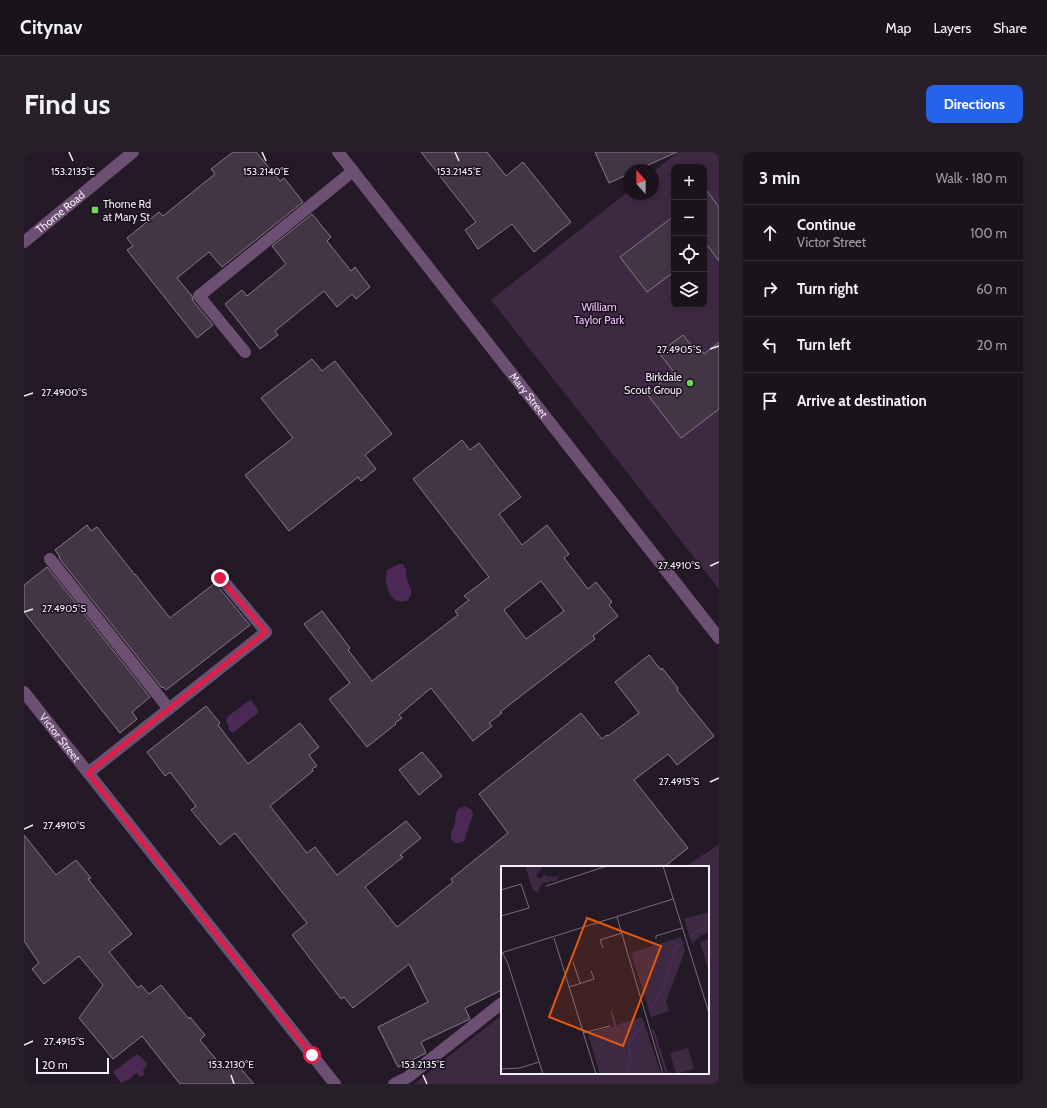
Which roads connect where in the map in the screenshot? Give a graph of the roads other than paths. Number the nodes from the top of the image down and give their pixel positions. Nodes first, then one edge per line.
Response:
1 (133, 152) edge
2 (338, 152) edge
3 (353, 170) junction
4 (24, 242) edge
5 (245, 352) dead end
6 (50, 559) dead end
7 (220, 578) dead end
8 (719, 638) edge
9 (24, 692) edge
10 (169, 709) junction
11 (88, 773) junction
12 (501, 1004) edge
13 (335, 1084) edge
14 (394, 1084) edge

1 - 4 street, Thorne Road
2 - 3 street, Mary Street
3 - 5 street
3 - 8 street, Mary Street
6 - 10 street
7 - 10 street
9 - 11 street, Victor Street
10 - 11 street
11 - 13 street, Victor Street
12 - 14 street

